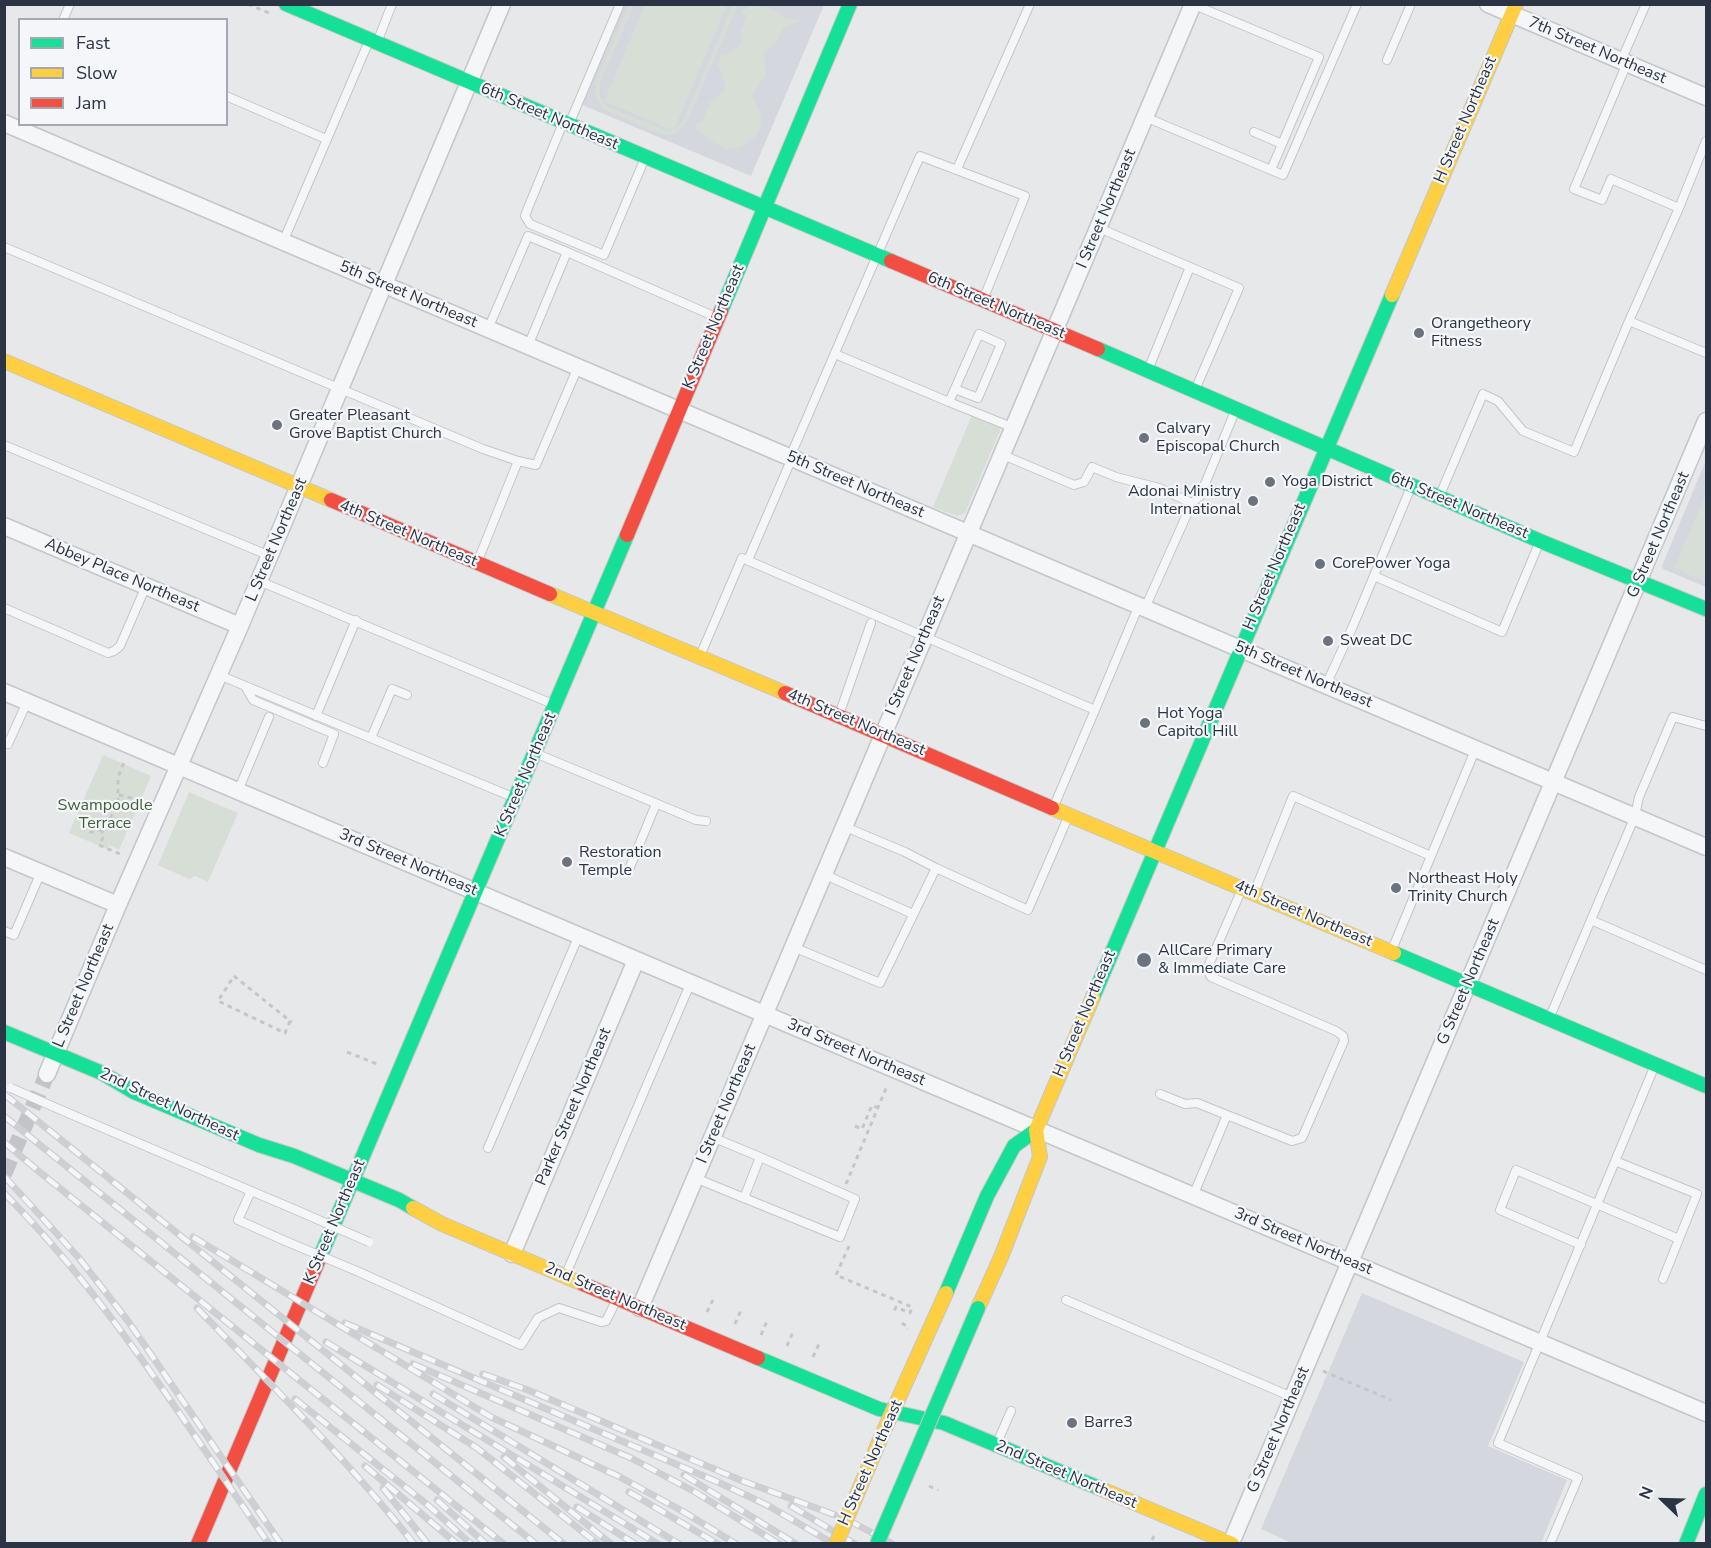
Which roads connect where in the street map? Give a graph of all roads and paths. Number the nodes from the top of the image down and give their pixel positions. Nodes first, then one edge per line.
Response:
1 (70, 4) edge
2 (286, 4) edge
3 (392, 4) edge
4 (502, 4) edge
5 (620, 4) edge
6 (850, 4) edge
7 (1030, 4) edge
8 (1357, 4) edge
9 (1411, 4) edge
10 (1488, 4) edge
11 (1646, 4) edge
12 (1193, 5) edge
13 (308, 9) edge
14 (1514, 9) edge
15 (64, 18) edge
16 (373, 41) junction
17 (1388, 60) dead end
18 (1624, 62) junction
19 (469, 83) junction
20 (228, 97) edge
21 (1707, 97) edge
22 (1145, 117) junction
23 (566, 124) junction
24 (20, 126) edge
25 (1254, 132) dead end
26 (326, 139) junction
27 (1707, 141) edge
28 (1282, 144) junction
29 (645, 158) junction
30 (957, 169) junction
31 (1271, 170) junction
32 (764, 208) junction
33 (1678, 208) junction
34 (1099, 228) junction
35 (284, 242) junction
36 (4, 248) edge
37 (567, 252) junction
38 (876, 255) junction
39 (1190, 267) junction
40 (384, 285) junction
41 (983, 301) junction
42 (718, 318) junction
43 (1629, 321) junction
44 (488, 329) junction
45 (1055, 332) junction
46 (528, 346) junction
47 (1707, 353) edge
48 (835, 354) junction
49 (4, 362) edge
50 (578, 368) junction
51 (1148, 370) junction
52 (340, 389) junction
53 (955, 389) junction
54 (1195, 390) junction
55 (949, 402) junction
56 (1236, 409) junction
57 (678, 410) junction
58 (1707, 421) edge
59 (1014, 429) junction
60 (4, 445) edge
61 (1326, 448) junction
62 (1003, 455) junction
63 (791, 458) junction
64 (518, 461) junction
65 (1411, 485) junction
66 (299, 487) junction
67 (1439, 497) junction
68 (1192, 503) junction
69 (4, 526) edge
70 (969, 534) junction
71 (1540, 541) junction
72 (270, 556) junction
73 (748, 560) junction
74 (477, 563) junction
75 (1374, 576) junction
76 (259, 581) junction
77 (1639, 581) junction
78 (146, 586) junction
79 (1142, 607) junction
80 (4, 608) edge
81 (1707, 609) edge
82 (594, 612) junction
83 (356, 620) junction
84 (871, 623) dead end
85 (240, 626) junction
86 (924, 637) junction
87 (1241, 648) junction
88 (700, 657) junction
89 (219, 675) junction
90 (1326, 685) junction
91 (244, 686) junction
92 (4, 692) edge
93 (407, 695) dead end
94 (27, 702) junction
95 (555, 705) junction
96 (1095, 710) junction
97 (839, 715) junction
98 (316, 716) junction
99 (269, 717) dead end
100 (1707, 726) edge
101 (882, 734) junction
102 (371, 738) junction
103 (8, 744) dead end
104 (1476, 748) junction
105 (535, 753) junction
106 (124, 762) dead end
107 (322, 763) dead end
108 (178, 766) junction
109 (1553, 782) junction
110 (238, 791) junction
111 (119, 795) junction
112 (144, 798) dead end
113 (515, 798) junction
114 (656, 804) junction
115 (1054, 807) junction
116 (1070, 813) junction
117 (1635, 816) junction
118 (706, 821) dead end
119 (843, 826) junction
120 (81, 828) dead end
121 (101, 829) junction
122 (1707, 847) edge
123 (1154, 850) junction
124 (120, 854) dead end
125 (1431, 855) junction
126 (4, 857) edge
127 (630, 867) dead end
128 (936, 868) junction
129 (41, 873) junction
130 (823, 874) junction
131 (476, 891) junction
132 (1248, 891) junction
133 (118, 905) junction
134 (913, 914) junction
135 (1591, 920) junction
136 (4, 931) edge
137 (579, 935) junction
138 (793, 947) junction
139 (1391, 952) junction
140 (636, 960) junction
141 (1707, 969) edge
142 (691, 982) junction
143 (1467, 984) junction
144 (765, 1014) junction
145 (1549, 1019) junction
146 (291, 1022) joint
147 (4, 1032) edge
148 (347, 1052) dead end
149 (55, 1054) junction
150 (376, 1064) dead end
151 (1655, 1064) junction
152 (47, 1074) tunnel mouth
153 (8, 1085) edge
154 (887, 1086) dead end
155 (1707, 1086) edge
156 (1160, 1094) dead end
157 (878, 1107) junction
158 (1227, 1116) junction
159 (855, 1126) dead end
160 (1036, 1130) junction
161 (712, 1137) junction
162 (488, 1148) dead end
163 (760, 1157) junction
164 (1615, 1161) junction
165 (695, 1178) junction
166 (353, 1180) junction
167 (845, 1186) dead end
168 (251, 1191) junction
169 (1193, 1196) junction
170 (744, 1198) junction
171 (1597, 1205) junction
172 (1679, 1239) junction
173 (850, 1241) dead end
174 (369, 1242) dead end
175 (1581, 1245) junction
176 (512, 1254) junction
177 (1349, 1262) junction
178 (565, 1276) junction
179 (1663, 1280) dead end
180 (618, 1298) junction
181 (714, 1298) dead end
182 (1066, 1300) dead end
183 (640, 1308) junction
184 (741, 1310) dead end
185 (707, 1312) dead end
186 (894, 1313) dead end
187 (767, 1321) dead end
188 (735, 1324) dead end
189 (793, 1332) dead end
190 (761, 1335) dead end
191 (1540, 1343) junction
192 (819, 1344) dead end
193 (787, 1346) dead end
194 (813, 1357) dead end
195 (1323, 1371) dead end
196 (1292, 1397) junction
197 (1391, 1400) dead end
198 (1011, 1411) dead end
199 (1707, 1413) edge
200 (996, 1446) junction
201 (929, 1486) dead end
202 (938, 1490) dead end
203 (1707, 1494) edge
204 (1232, 1543) edge
205 (198, 1544) edge
206 (836, 1544) edge
207 (877, 1544) edge
208 (1550, 1544) edge
209 (1686, 1544) edge

1 - 15 lane
2 - 13 street, 6th Street Northeast
3 - 16 lane
4 - 19 street, L Street Northeast
5 - 23 lane
6 - 32 street, K Street Northeast
7 - 30 lane
8 - 31 lane
9 - 17 lane
10 - 14 street, 7th Street Northeast
11 - 18 lane
12 - 22 street, I Street Northeast
12 - 28 lane
13 - 16 street, 6th Street Northeast
14 - 18 street, 7th Street Northeast
14 - 61 street, H Street Northeast
16 - 19 street, 6th Street Northeast
16 - 26 lane
18 - 21 street, 7th Street Northeast
18 - 33 lane
19 - 23 street, 6th Street Northeast
19 - 40 street, L Street Northeast
20 - 26 lane
22 - 31 lane
22 - 34 street, I Street Northeast
23 - 29 street, 6th Street Northeast
23 - 29 lane
24 - 35 street, 5th Street Northeast
25 - 28 lane
26 - 35 lane
27 - 33 lane
28 - 31 lane
29 - 32 street, 6th Street Northeast
30 - 38 lane
30 - 41 lane
32 - 38 street, 6th Street Northeast
32 - 42 street, K Street Northeast
33 - 43 lane
34 - 39 lane
34 - 45 street, I Street Northeast
35 - 40 street, 5th Street Northeast
36 - 52 lane
37 - 42 lane
37 - 44 lane
37 - 46 lane
38 - 41 street, 6th Street Northeast
38 - 48 lane
39 - 51 lane
39 - 54 lane
40 - 44 street, 5th Street Northeast
40 - 52 street, L Street Northeast
41 - 45 street, 6th Street Northeast
42 - 57 street, K Street Northeast
43 - 47 lane
43 - 67 lane
44 - 46 street, 5th Street Northeast
45 - 51 street, 6th Street Northeast
45 - 59 street, I Street Northeast
46 - 50 street, 5th Street Northeast
48 - 55 lane
48 - 63 lane
49 - 66 street, 4th Street Northeast
50 - 57 street, 5th Street Northeast
50 - 64 lane
51 - 54 street, 6th Street Northeast
52 - 64 lane
52 - 66 street, L Street Northeast
53 - 53 lane
53 - 55 lane
54 - 56 street, 6th Street Northeast
55 - 59 lane
56 - 61 street, 6th Street Northeast
56 - 68 lane
57 - 63 street, 5th Street Northeast
57 - 82 street, K Street Northeast
58 - 77 street, G Street Northeast
59 - 62 street, I Street Northeast
60 - 72 lane
61 - 65 street, 6th Street Northeast
61 - 87 street, H Street Northeast
62 - 68 lane
62 - 70 street, I Street Northeast
63 - 70 street, 5th Street Northeast
63 - 73 lane
64 - 74 lane
65 - 67 street, 6th Street Northeast
65 - 75 lane
66 - 72 street, L Street Northeast
66 - 74 street, 4th Street Northeast
67 - 71 street, 6th Street Northeast
68 - 79 lane
69 - 78 street, Abbey Place Northeast
70 - 79 street, 5th Street Northeast
70 - 86 street, I Street Northeast
71 - 75 lane
71 - 77 street, 6th Street Northeast
72 - 76 street, L Street Northeast
73 - 86 lane
73 - 88 lane
74 - 82 street, 4th Street Northeast
75 - 90 lane
76 - 83 lane
76 - 85 street, L Street Northeast
77 - 81 street, 6th Street Northeast
77 - 109 street, G Street Northeast
78 - 80 lane
78 - 85 street, Abbey Place Northeast
79 - 87 street, 5th Street Northeast
79 - 96 lane
82 - 88 street, 4th Street Northeast
82 - 95 street, K Street Northeast
83 - 95 lane
83 - 98 lane
84 - 97 lane
85 - 89 street, L Street Northeast
86 - 96 lane
86 - 101 street, I Street Northeast
87 - 90 street, 5th Street Northeast
87 - 123 street, H Street Northeast
88 - 97 street, 4th Street Northeast
89 - 91 lane
89 - 108 street, L Street Northeast
90 - 104 street, 5th Street Northeast
91 - 98 lane
91 - 107 lane
92 - 94 street, 3rd Street Northeast
93 - 102 lane
94 - 103 lane
94 - 108 street, 3rd Street Northeast
95 - 105 street, K Street Northeast
96 - 115 lane
97 - 101 street, 4th Street Northeast
98 - 102 lane
99 - 110 lane
100 - 117 lane
101 - 115 street, 4th Street Northeast
101 - 119 street, I Street Northeast
102 - 113 lane
104 - 109 street, 5th Street Northeast
104 - 125 lane
105 - 113 street, K Street Northeast
105 - 114 lane
106 - 111 path
108 - 110 street, 3rd Street Northeast
108 - 133 street, L Street Northeast
109 - 117 street, 5th Street Northeast
109 - 143 street, G Street Northeast
110 - 131 street, 3rd Street Northeast
111 - 112 path
111 - 121 path
113 - 131 street, K Street Northeast
114 - 118 lane
114 - 127 lane
115 - 116 street, 4th Street Northeast
116 - 123 street, 4th Street Northeast
116 - 128 lane
117 - 122 street, 5th Street Northeast
117 - 135 lane
119 - 128 lane
119 - 130 street, I Street Northeast
120 - 121 path
121 - 124 path
123 - 132 street, 4th Street Northeast
123 - 160 street, H Street Northeast
125 - 132 lane
125 - 139 lane
126 - 129 street
128 - 134 lane
129 - 133 street
129 - 136 lane
130 - 134 lane
130 - 138 street, I Street Northeast
131 - 137 street, 3rd Street Northeast
131 - 166 street, K Street Northeast
132 - 139 street, 4th Street Northeast
132 - 158 lane
133 - 149 street, L Street Northeast
134 - 138 lane
135 - 141 lane
135 - 145 lane
137 - 140 street, 3rd Street Northeast
137 - 162 lane
138 - 144 street, I Street Northeast
139 - 143 street, 4th Street Northeast
140 - 142 street, 3rd Street Northeast
140 - 176 street, Parker Street Northeast
142 - 144 street, 3rd Street Northeast
142 - 178 lane
143 - 145 street, 4th Street Northeast
143 - 177 street, G Street Northeast
144 - 160 street, 3rd Street Northeast
144 - 161 street, I Street Northeast
145 - 151 street, 4th Street Northeast
146 - 146 path
147 - 149 street, 2nd Street Northeast
148 - 150 path
149 - 152 street, L Street Northeast
149 - 166 street, 2nd Street Northeast
151 - 155 street, 4th Street Northeast
151 - 164 lane
153 - 168 lane, bridge
154 - 157 path
156 - 158 lane
157 - 159 path
157 - 167 path
158 - 169 lane
160 - 169 street, 3rd Street Northeast
160 - 206 street, H Street Northeast, bridge
160 - 207 street, H Street Northeast, bridge
161 - 163 lane
161 - 165 street, I Street Northeast
163 - 170 lane
163 - 170 lane
164 - 171 lane
164 - 172 lane
165 - 170 lane
165 - 183 street, I Street Northeast
166 - 176 street, 2nd Street Northeast
166 - 205 street, K Street Northeast
168 - 174 lane, bridge
168 - 180 lane, bridge
169 - 177 street, 3rd Street Northeast
171 - 172 lane
171 - 175 lane
171 - 175 lane
172 - 179 lane
173 - 186 path
175 - 191 lane
176 - 178 street, 2nd Street Northeast
177 - 191 street, 3rd Street Northeast
177 - 196 street, G Street Northeast
178 - 180 street, 2nd Street Northeast
180 - 183 street, 2nd Street Northeast
181 - 185 path
182 - 196 lane
183 - 200 street, 2nd Street Northeast
184 - 188 path
187 - 190 path
189 - 193 path
191 - 199 street, 3rd Street Northeast
191 - 208 lane
192 - 194 path
195 - 197 path
196 - 204 street, G Street Northeast
198 - 200 lane
200 - 204 street, 2nd Street Northeast
201 - 202 path
203 - 209 street

